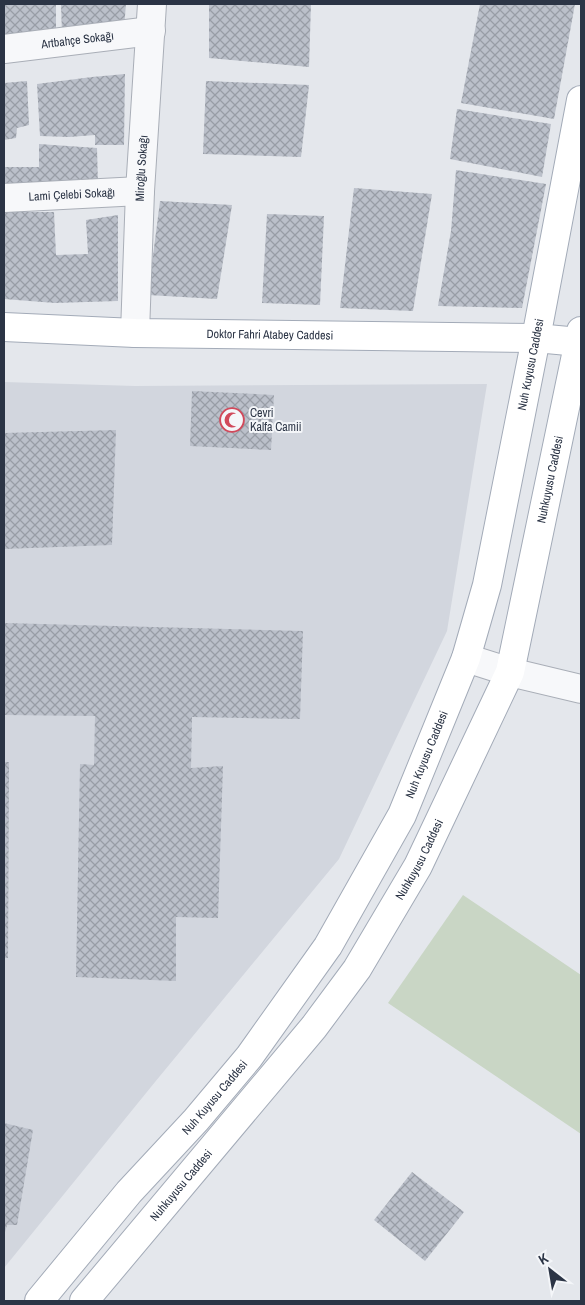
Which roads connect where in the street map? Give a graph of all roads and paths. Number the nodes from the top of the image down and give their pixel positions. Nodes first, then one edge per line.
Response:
1 (152, 4) edge
2 (150, 30) junction
3 (4, 50) edge
4 (581, 100) edge
5 (140, 191) junction
6 (4, 198) edge
7 (4, 327) edge
8 (134, 333) junction
9 (580, 336) edge
10 (536, 338) junction
11 (466, 658) junction
12 (510, 672) junction
13 (581, 689) edge
14 (39, 1301) edge
15 (84, 1301) edge

1 - 2 street, Miroğlu Sokağı
2 - 3 street, Artbahçe Sokağı
2 - 5 street, Miroğlu Sokağı
4 - 10 main road, Nuh Kuyusu Caddesi
5 - 6 street, Lami Çelebi Sokağı
5 - 8 street, Miroğlu Sokağı
7 - 8 main road, Doktor Fahri Atabey Caddesi
8 - 10 main road, Doktor Fahri Atabey Caddesi
9 - 10 main road, Doktor Fahri Atabey Caddesi
9 - 12 main road, Nuhkuyusu Caddesi
10 - 11 main road, Nuh Kuyusu Caddesi
11 - 12 street
11 - 14 main road, Nuh Kuyusu Caddesi
12 - 13 street
12 - 15 main road, Nuhkuyusu Caddesi

